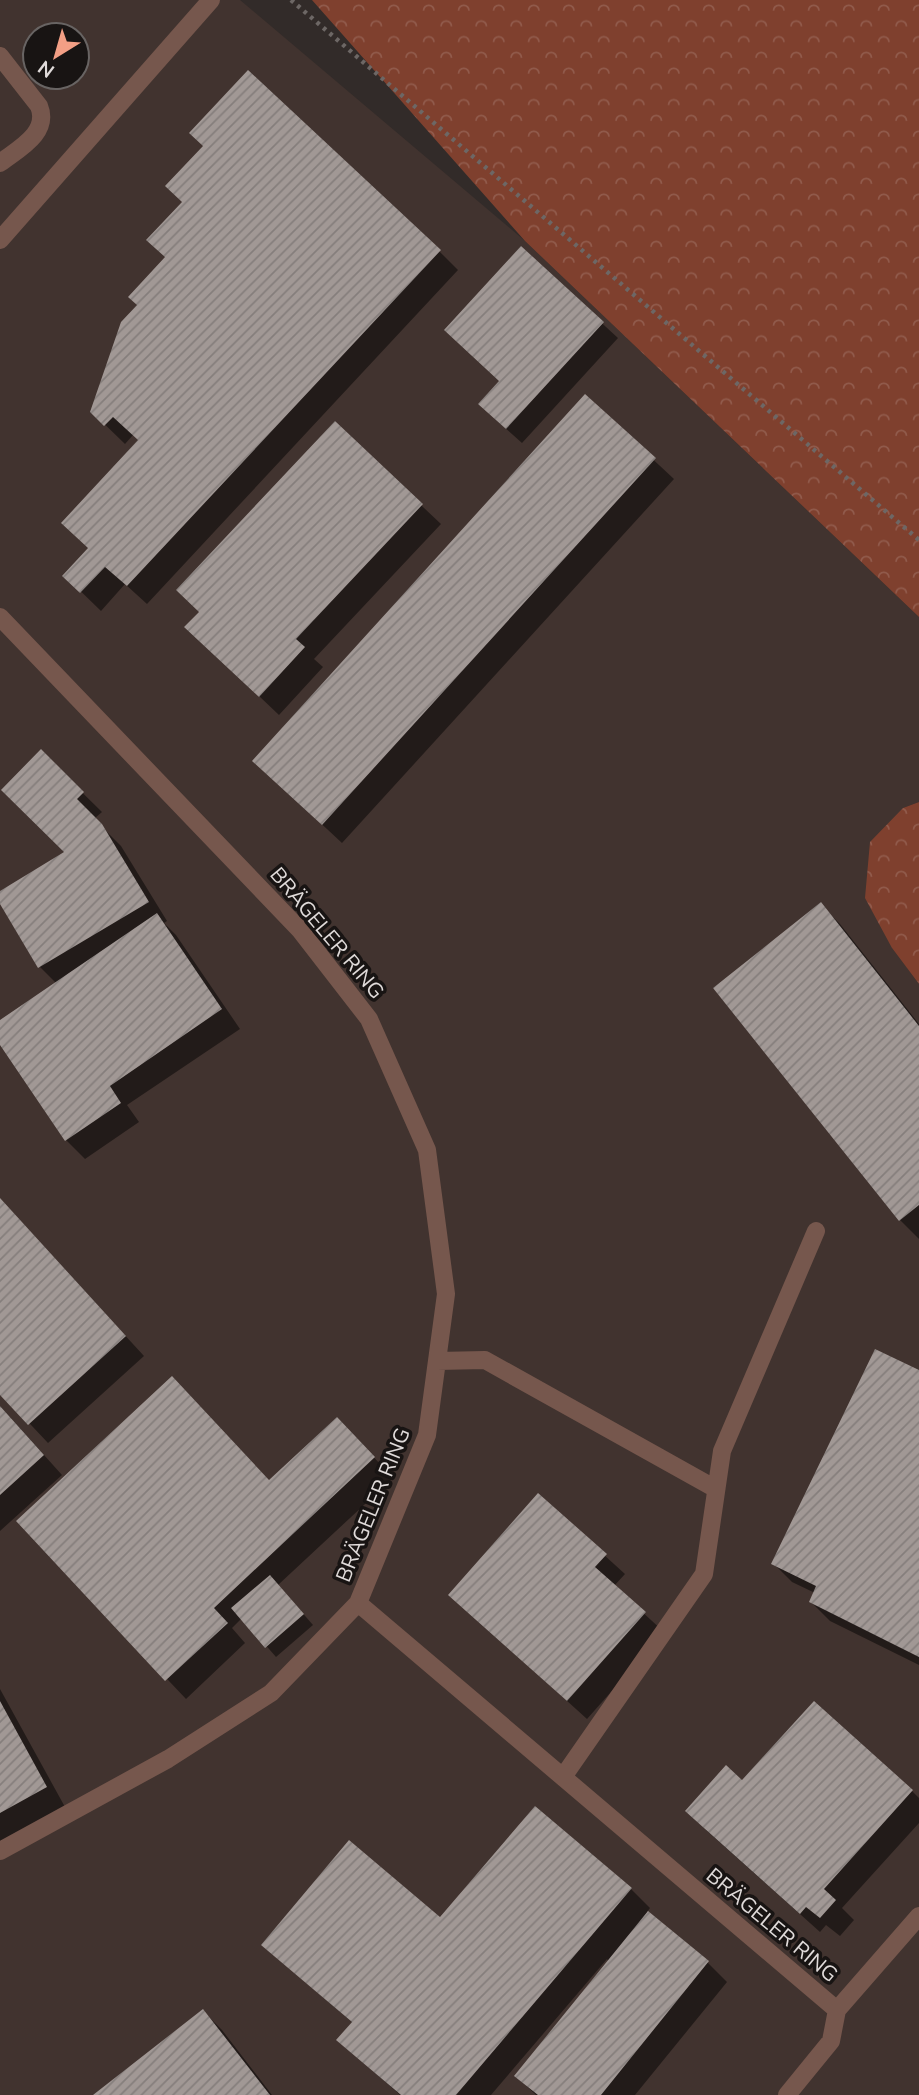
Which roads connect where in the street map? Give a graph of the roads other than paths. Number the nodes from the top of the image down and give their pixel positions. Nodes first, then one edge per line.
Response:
1 (211, 0) edge
2 (0, 57) edge
3 (0, 163) edge
4 (0, 240) edge
5 (0, 617) edge
6 (816, 1231) dead end
7 (437, 1361) junction
8 (716, 1489) junction
9 (358, 1603) junction
10 (563, 1777) junction
11 (0, 1851) edge
12 (919, 1916) edge
13 (837, 2010) junction
14 (787, 2095) edge

1 - 4 street
2 - 3 street
5 - 7 street, BRÄGELER RING
6 - 8 street
7 - 8 street
7 - 9 street, BRÄGELER RING
8 - 10 street
9 - 10 street, BRÄGELER RING
9 - 11 street, BRÄGELER RING
10 - 13 street, BRÄGELER RING
12 - 13 street, BRÄGELER RING
13 - 14 street

